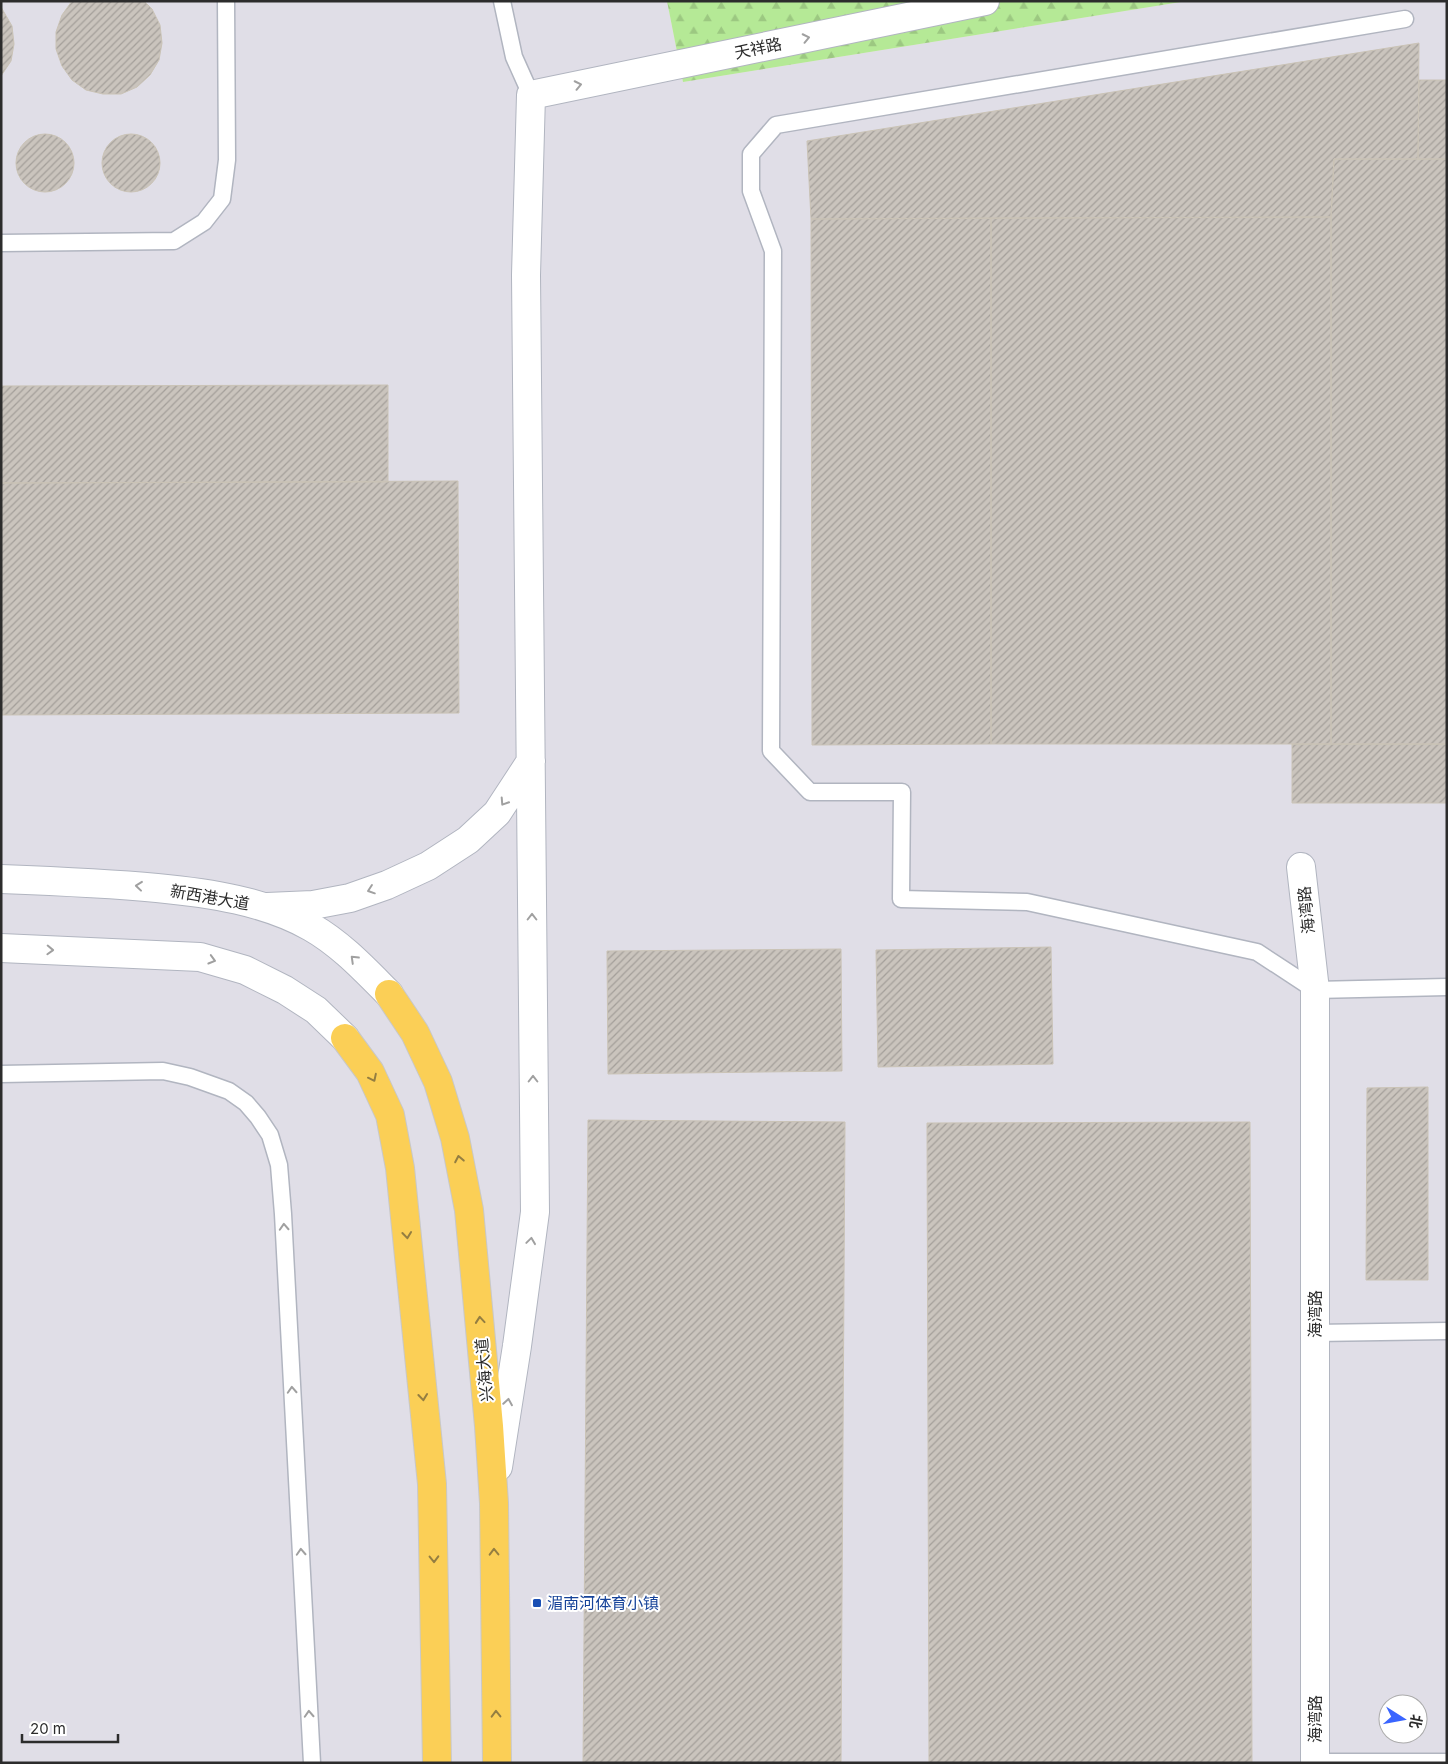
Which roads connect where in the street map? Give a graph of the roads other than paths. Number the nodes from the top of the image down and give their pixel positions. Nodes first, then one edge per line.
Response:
1 (226, 1) edge
2 (502, 1) edge
3 (985, 1) edge
4 (1405, 19) dead end
5 (531, 95) junction
6 (1, 243) edge
7 (531, 761) junction
8 (1301, 866) dead end
9 (1, 879) edge
10 (267, 908) junction
11 (1, 948) edge
12 (1447, 987) edge
13 (1315, 990) junction
14 (389, 994) joint
15 (345, 1038) joint
16 (1, 1074) edge
17 (1447, 1331) edge
18 (1315, 1333) junction
19 (494, 1503) junction
20 (1447, 1762) edge
21 (312, 1763) edge
22 (437, 1763) edge
23 (497, 1763) edge
24 (1315, 1763) edge

1 - 6 lane
2 - 5 lane
5 -> 3 street, 天祥路
4 - 13 lane
5 - 7 street
7 -> 10 street
19 -> 7 street
8 - 13 street, 海湾路
10 -> 9 street, 新西港大道
14 -> 10 street, 新西港大道
11 -> 15 street
12 - 13 lane
13 - 18 street, 海湾路
19 -> 14 main road, 兴海大道
15 -> 22 main road
21 -> 16 lane
17 - 18 lane
18 - 24 street, 海湾路
23 -> 19 main road, 兴海大道
20 - 24 lane

